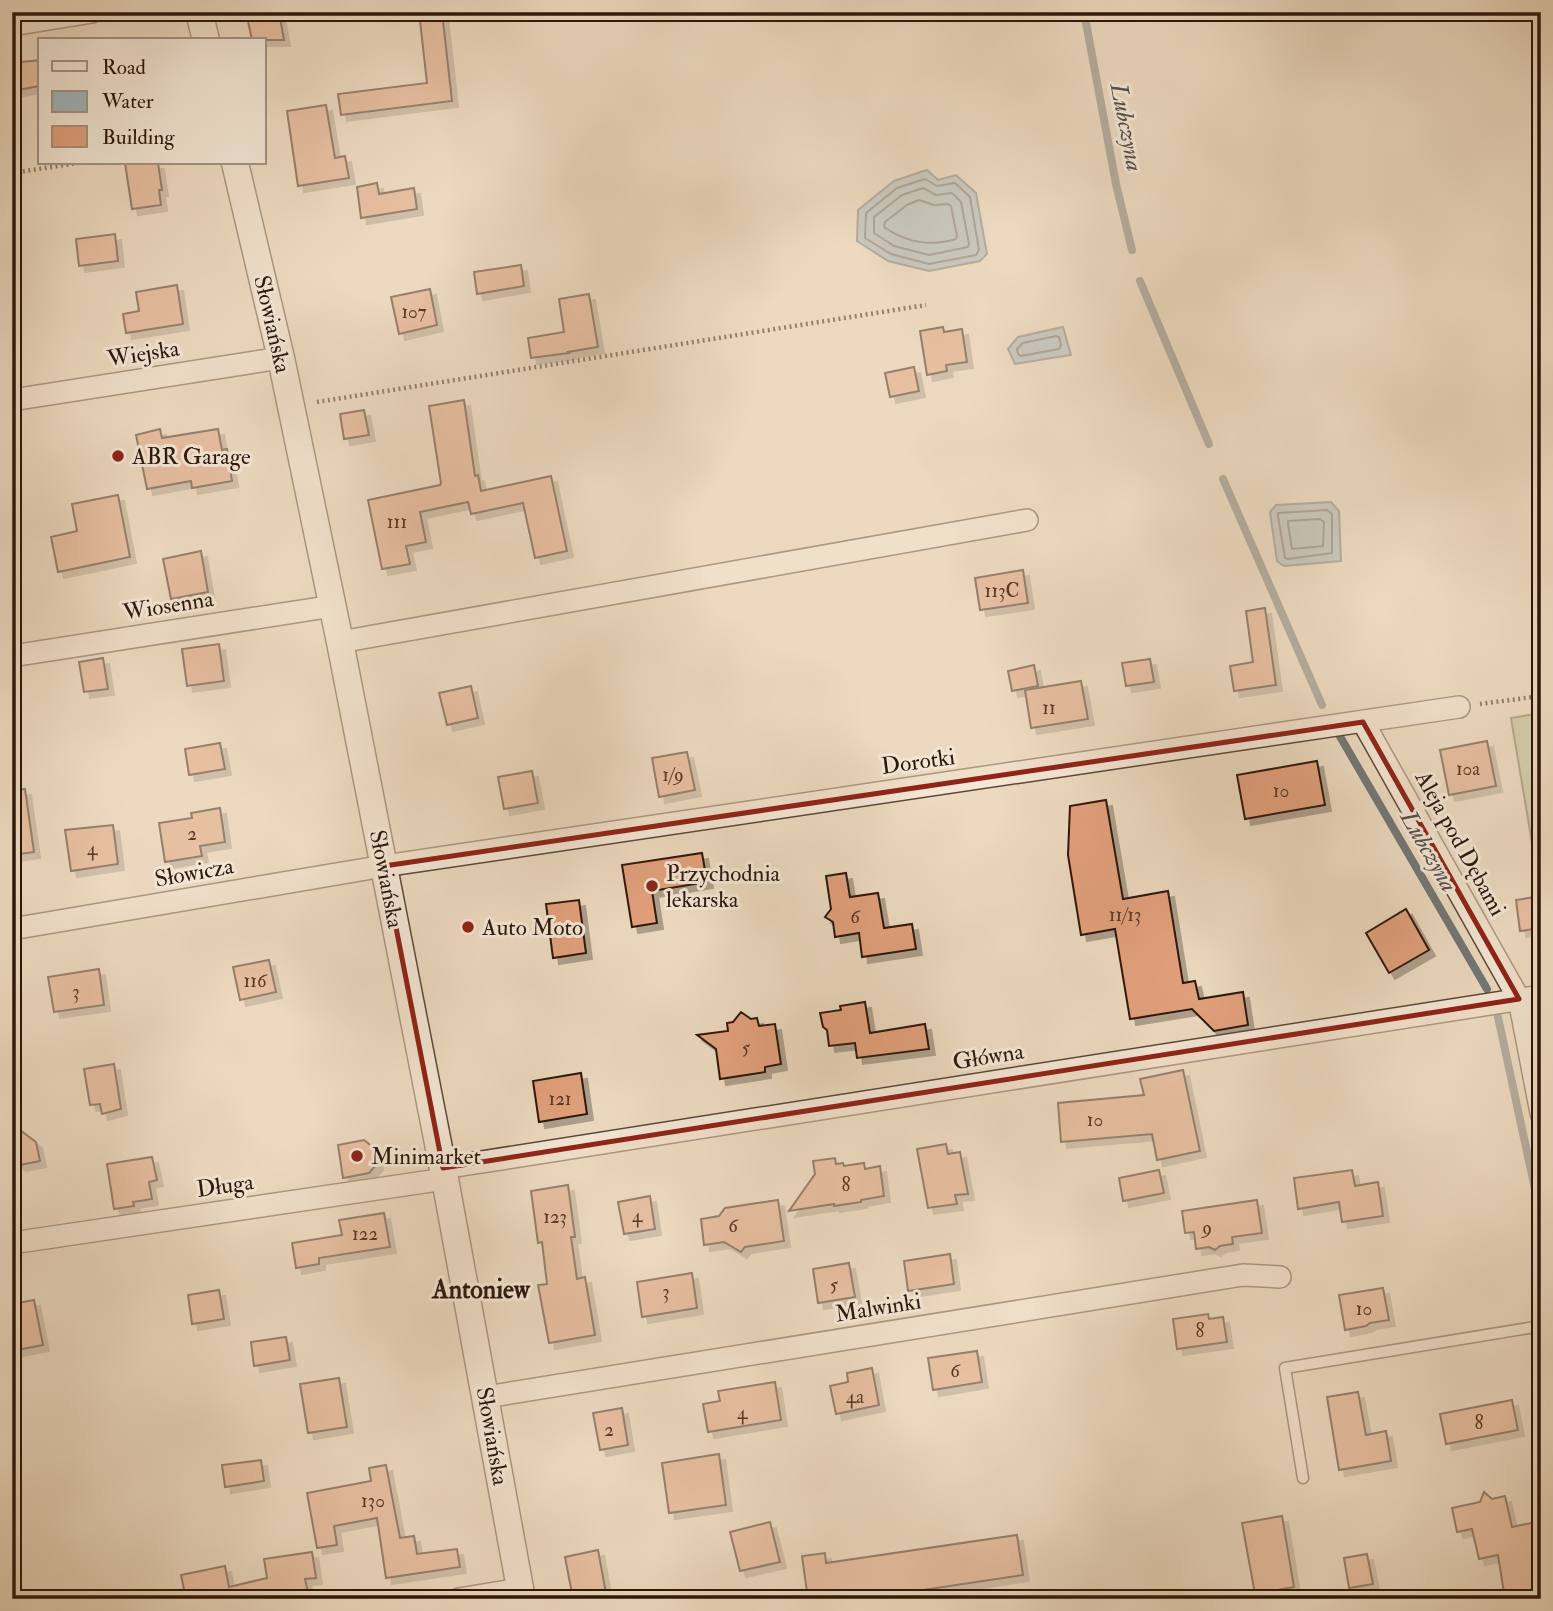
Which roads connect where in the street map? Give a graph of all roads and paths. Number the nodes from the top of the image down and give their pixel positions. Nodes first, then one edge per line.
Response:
1 (92, 12) edge
2 (199, 12) edge
3 (12, 25) edge
4 (206, 38) edge
5 (71, 164) edge
6 (235, 164) edge
7 (12, 173) edge
8 (926, 305) dead end
9 (281, 358) junction
10 (12, 400) edge
11 (292, 406) junction
12 (1027, 520) dead end
13 (333, 606) junction
14 (340, 642) junction
15 (12, 656) edge
16 (1541, 696) edge
17 (1459, 707) joint
18 (1363, 722) junction
19 (384, 866) junction
20 (12, 929) edge
21 (1541, 996) edge
22 (1519, 999) junction
23 (1541, 1113) edge
24 (444, 1173) junction
25 (12, 1243) edge
26 (1280, 1277) dead end
27 (1541, 1326) edge
28 (486, 1397) junction
29 (1303, 1478) dead end
30 (521, 1594) edge
31 (459, 1599) edge

1 - 3 street
2 - 4 street
5 - 7 path
6 - 9 street, Słowiańska
8 - 11 path
9 - 10 street, Wiejska
9 - 11 street, Słowiańska
11 - 13 street, Słowiańska
12 - 14 street
13 - 14 street, Słowiańska
13 - 15 street, Wiosenna
14 - 19 street, Słowiańska
16 - 17 path
17 - 18 street, Dorotki
18 - 19 street, Dorotki
18 - 22 street, Aleja pod Dębami
19 - 20 street, Słowicza
19 - 24 street, Słowiańska
21 - 22 street, Główna
22 - 23 street, Aleja pod Dębami
22 - 24 street, Główna
24 - 25 street, Długa
24 - 28 street, Słowiańska
26 - 28 street, Malwinki
27 - 29 lane
28 - 30 street, Słowiańska
30 - 31 street

